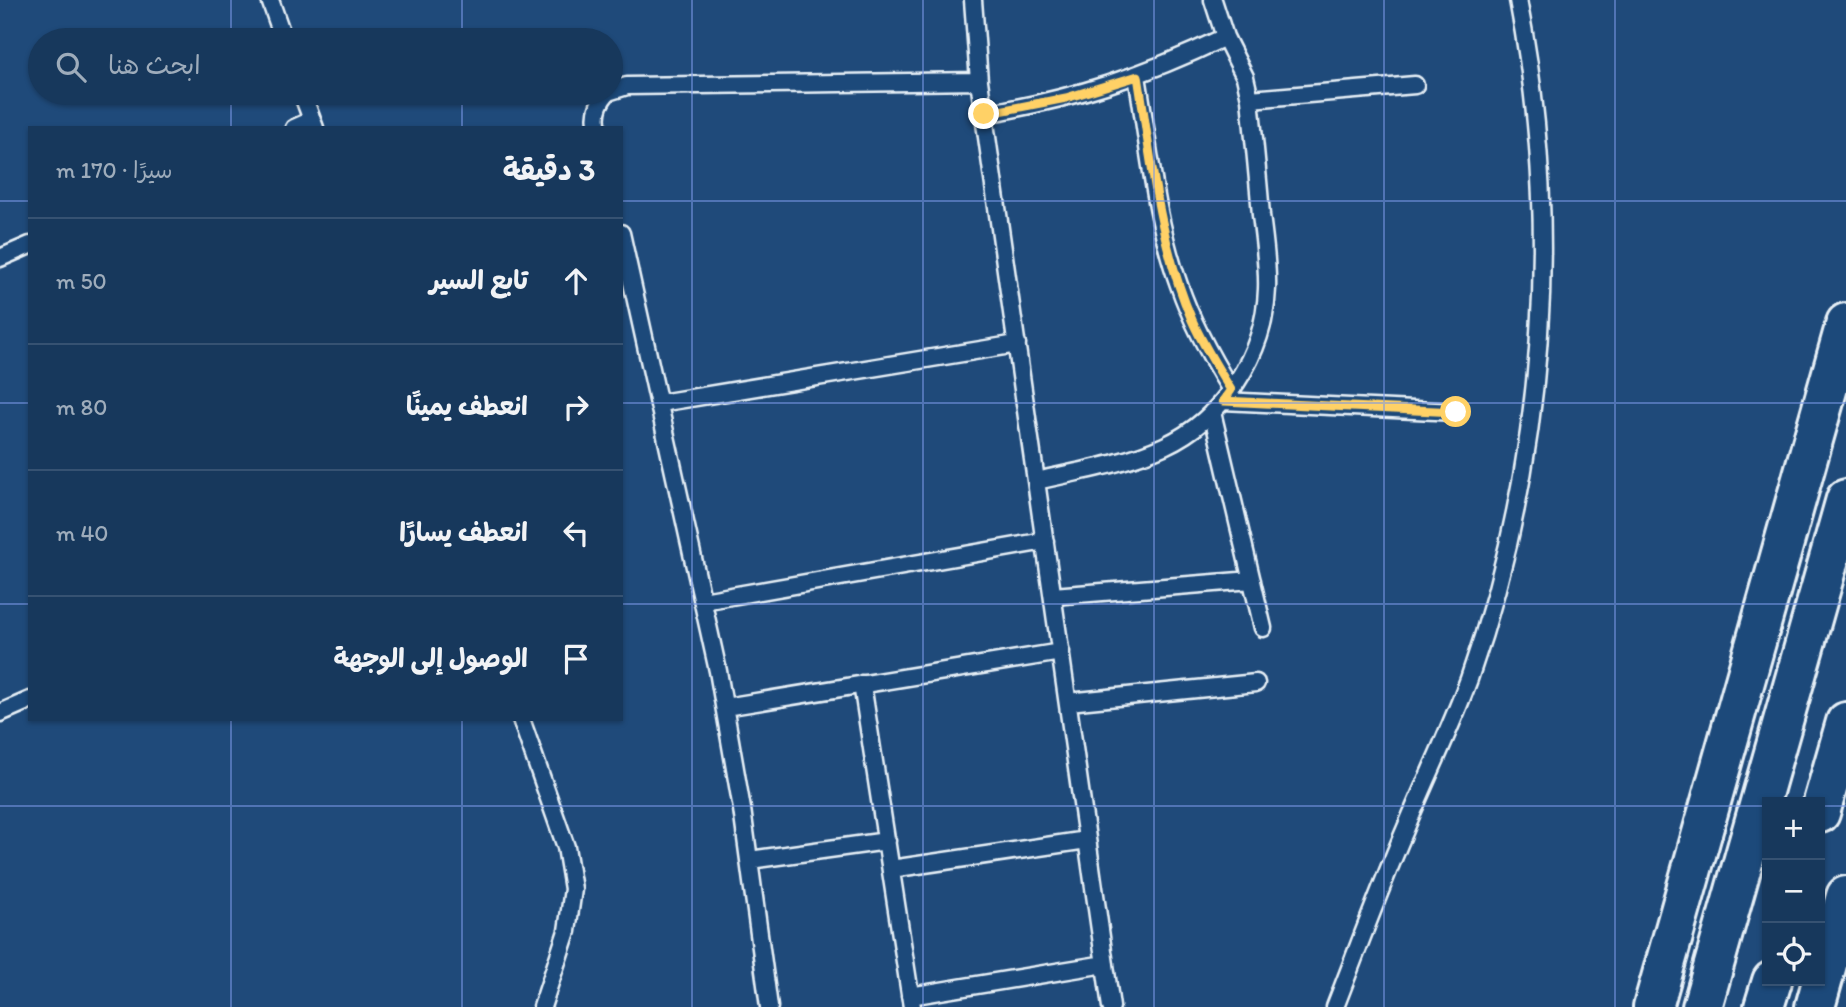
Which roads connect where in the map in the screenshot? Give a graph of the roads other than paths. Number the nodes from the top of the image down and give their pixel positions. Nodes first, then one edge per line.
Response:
1 (270, 0) edge
2 (973, 0) edge
3 (1213, 0) edge
4 (1518, 0) edge
5 (280, 28) edge
6 (1225, 37) junction
7 (1138, 76) junction
8 (979, 81) junction
9 (1415, 85) dead end
10 (623, 87) edge
11 (1250, 99) junction
12 (306, 105) edge
13 (599, 105) edge
14 (984, 114) junction
15 (313, 124) edge
16 (598, 126) edge
17 (623, 242) edge
18 (28, 246) edge
19 (0, 258) edge
20 (1846, 323) edge
21 (1017, 344) junction
22 (1222, 401) junction
23 (660, 403) junction
24 (1456, 412) dead end
25 (1037, 481) junction
26 (1846, 499) edge
27 (1045, 541) junction
28 (1252, 580) junction
29 (1053, 596) junction
30 (703, 601) junction
31 (1263, 628) dead end
32 (1060, 652) junction
33 (1256, 683) dead end
34 (862, 684) junction
35 (28, 700) edge
36 (1068, 702) junction
37 (725, 707) junction
38 (0, 713) edge
39 (522, 721) edge
40 (1846, 722) edge
41 (1825, 797) edge
42 (1087, 839) junction
43 (887, 841) junction
44 (750, 860) junction
45 (891, 869) junction
46 (1846, 896) edge
47 (1105, 964) junction
48 (1770, 986) edge
49 (911, 1002) edge
50 (542, 1007) edge
51 (769, 1007) edge
52 (1111, 1007) edge
53 (1335, 1007) edge
54 (1653, 1007) edge
55 (1702, 1007) edge
56 (1764, 1007) edge
57 (1815, 1007) edge

1 - 5 lane
2 - 8 lane
3 - 6 lane
4 - 53 lane
6 - 7 lane
6 - 11 lane
7 - 14 lane
7 - 22 lane
8 - 10 lane
8 - 14 lane
9 - 11 lane
11 - 22 lane
12 - 15 lane
13 - 16 lane
14 - 21 lane
17 - 23 lane
18 - 19 lane
20 - 54 highway
21 - 23 lane
21 - 25 lane
22 - 24 lane
22 - 25 lane
22 - 28 lane
23 - 30 lane
25 - 27 lane
26 - 55 highway
27 - 29 lane
27 - 30 lane
28 - 29 lane
28 - 31 lane
29 - 32 lane
30 - 37 lane
32 - 34 lane
32 - 36 lane
33 - 36 lane
34 - 37 lane
34 - 43 lane
35 - 38 lane
36 - 42 lane
37 - 44 lane
39 - 50 lane
40 - 41 highway
42 - 45 lane
42 - 47 lane
43 - 44 lane
43 - 45 lane
44 - 51 lane
45 - 49 lane
46 - 57 highway
47 - 49 lane
47 - 52 lane
48 - 56 highway

